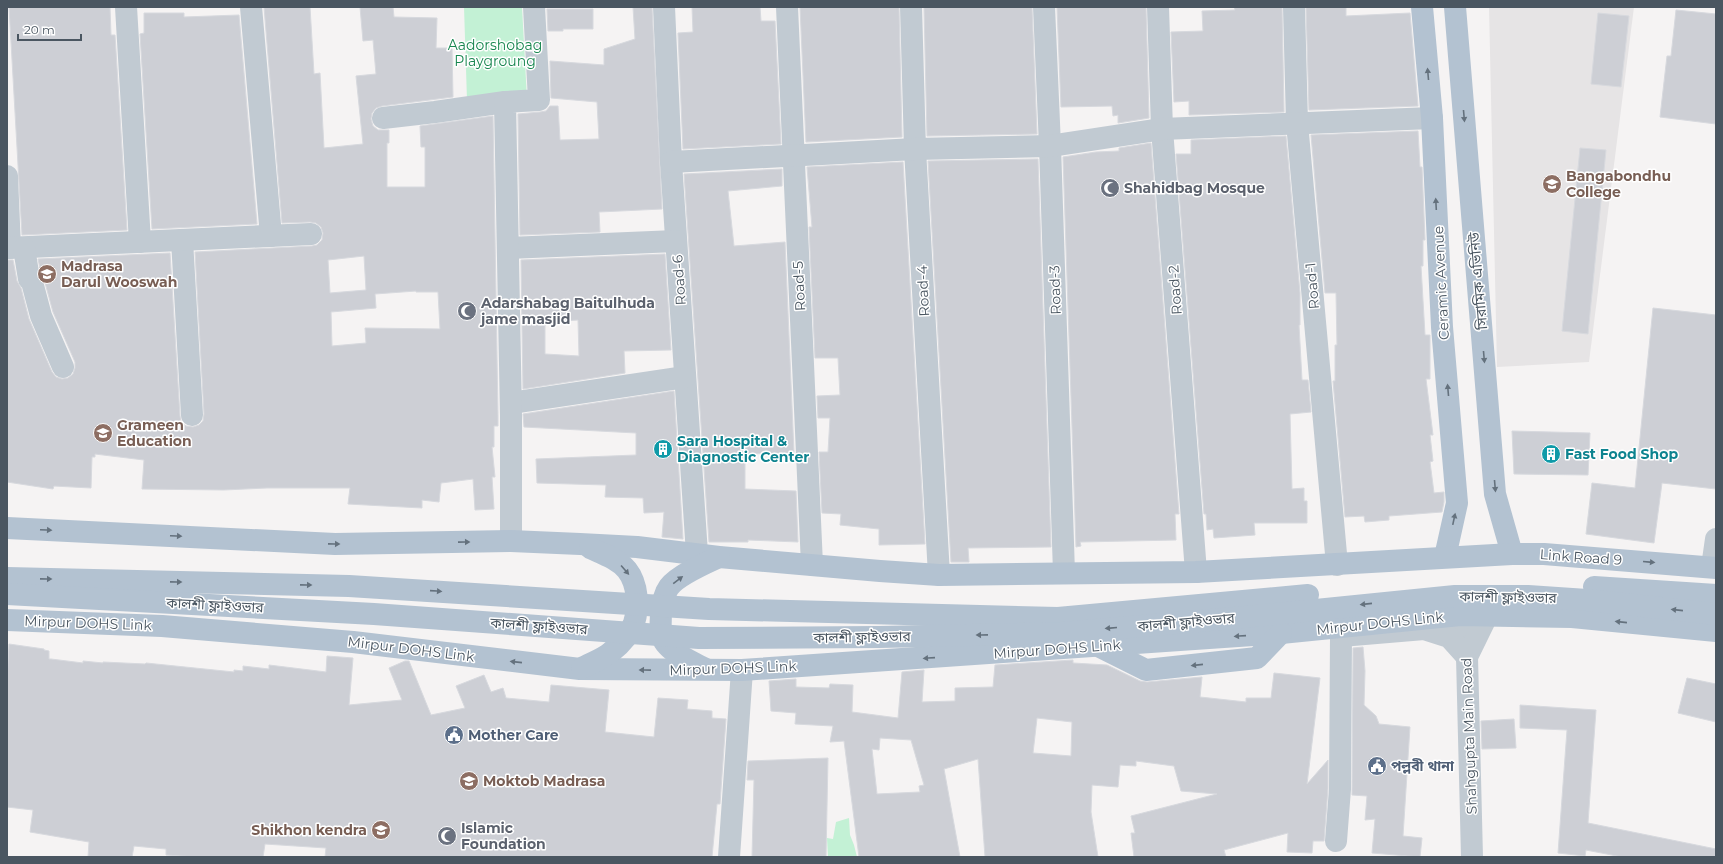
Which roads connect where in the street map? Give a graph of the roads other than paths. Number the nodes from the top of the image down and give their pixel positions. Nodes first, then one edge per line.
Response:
1 (126, 7) edge
2 (251, 7) edge
3 (534, 7) edge
4 (664, 7) edge
5 (787, 7) edge
6 (911, 7) edge
7 (1044, 7) edge
8 (1158, 7) edge
9 (1294, 7) edge
10 (1422, 7) edge
11 (1455, 7) edge
12 (505, 102) junction
13 (383, 118) dead end
14 (1432, 118) junction
15 (1297, 123) junction
16 (1162, 129) junction
17 (1050, 146) junction
18 (915, 149) junction
19 (792, 154) junction
20 (671, 162) junction
21 (7, 176) edge
22 (312, 234) dead end
23 (271, 236) junction
24 (182, 240) junction
25 (676, 241) junction
26 (140, 242) junction
27 (14, 248) edge
28 (508, 248) junction
29 (63, 367) dead end
30 (685, 377) junction
31 (511, 404) junction
32 (192, 415) dead end
33 (7, 528) edge
34 (1716, 539) edge
35 (511, 541) junction
36 (580, 544) junction
37 (697, 554) junction
38 (1512, 554) junction
39 (719, 557) junction
40 (1445, 557) junction
41 (812, 565) junction
42 (1337, 565) junction
43 (1714, 567) edge
44 (1196, 572) junction
45 (1064, 573) junction
46 (939, 575) junction
47 (7, 578) edge
48 (7, 594) edge
49 (1716, 595) edge
50 (1488, 614) junction
51 (1716, 614) edge
52 (1460, 615) junction
53 (7, 620) edge
54 (1716, 631) edge
55 (1467, 657) junction
56 (580, 669) junction
57 (742, 670) junction
58 (711, 671) junction
59 (1336, 841) dead end
60 (729, 857) edge
61 (1472, 857) edge

1 - 26 street
2 - 23 street
3 - 12 street
4 - 20 street, Road-6
5 - 19 street, Road-5
6 - 18 street, Road-4
7 - 17 street, Road-3
8 - 16 street, Road-2
9 - 15 street, Road-1
14 -> 10 main road, Ceramic Avenue
11 -> 38 main road, সিরামিক এভিনিউ
12 - 13 street
12 - 28 street
14 - 15 street
40 -> 14 main road, Ceramic Avenue
15 - 16 street
15 - 42 street, Road-1
16 - 17 street
16 - 44 street, Road-2
17 - 18 street
17 - 45 street, Road-3
18 - 19 street
18 - 46 street, Road-4
19 - 20 street
19 - 41 street, Road-5
20 - 25 street, Road-6
21 - 27 street
22 - 23 street
23 - 24 street
24 - 26 street
24 - 32 street
25 - 28 street
25 - 30 street, Road-6
26 - 27 street
27 - 29 street
28 - 31 street
30 - 31 street
30 - 37 street, Road-6
31 - 35 street
33 -> 35 main road
34 - 43 street
35 - 36 main road
36 - 37 main road
36 -> 56 main road
37 - 39 main road
38 - 40 main road, Link Road 9
38 -> 43 main road, Link Road 9
39 - 41 main road
58 -> 39 main road
40 - 42 main road
41 - 46 main road
42 - 44 main road
44 - 45 main road
45 - 46 main road
47 -> 49 main road, bridge
51 -> 48 main road, কালশী ফ্লাইওভার, bridge
50 - 52 main road
54 -> 50 main road
50 - 55 street
52 - 55 street, Shahgupta Main Road
52 -> 57 main road, Mirpur DOHS Link
56 -> 53 main road, Mirpur DOHS Link
55 - 59 street
55 - 61 street, Shahgupta Main Road
58 -> 56 main road, Mirpur DOHS Link
57 - 58 main road, Mirpur DOHS Link
57 - 60 street

